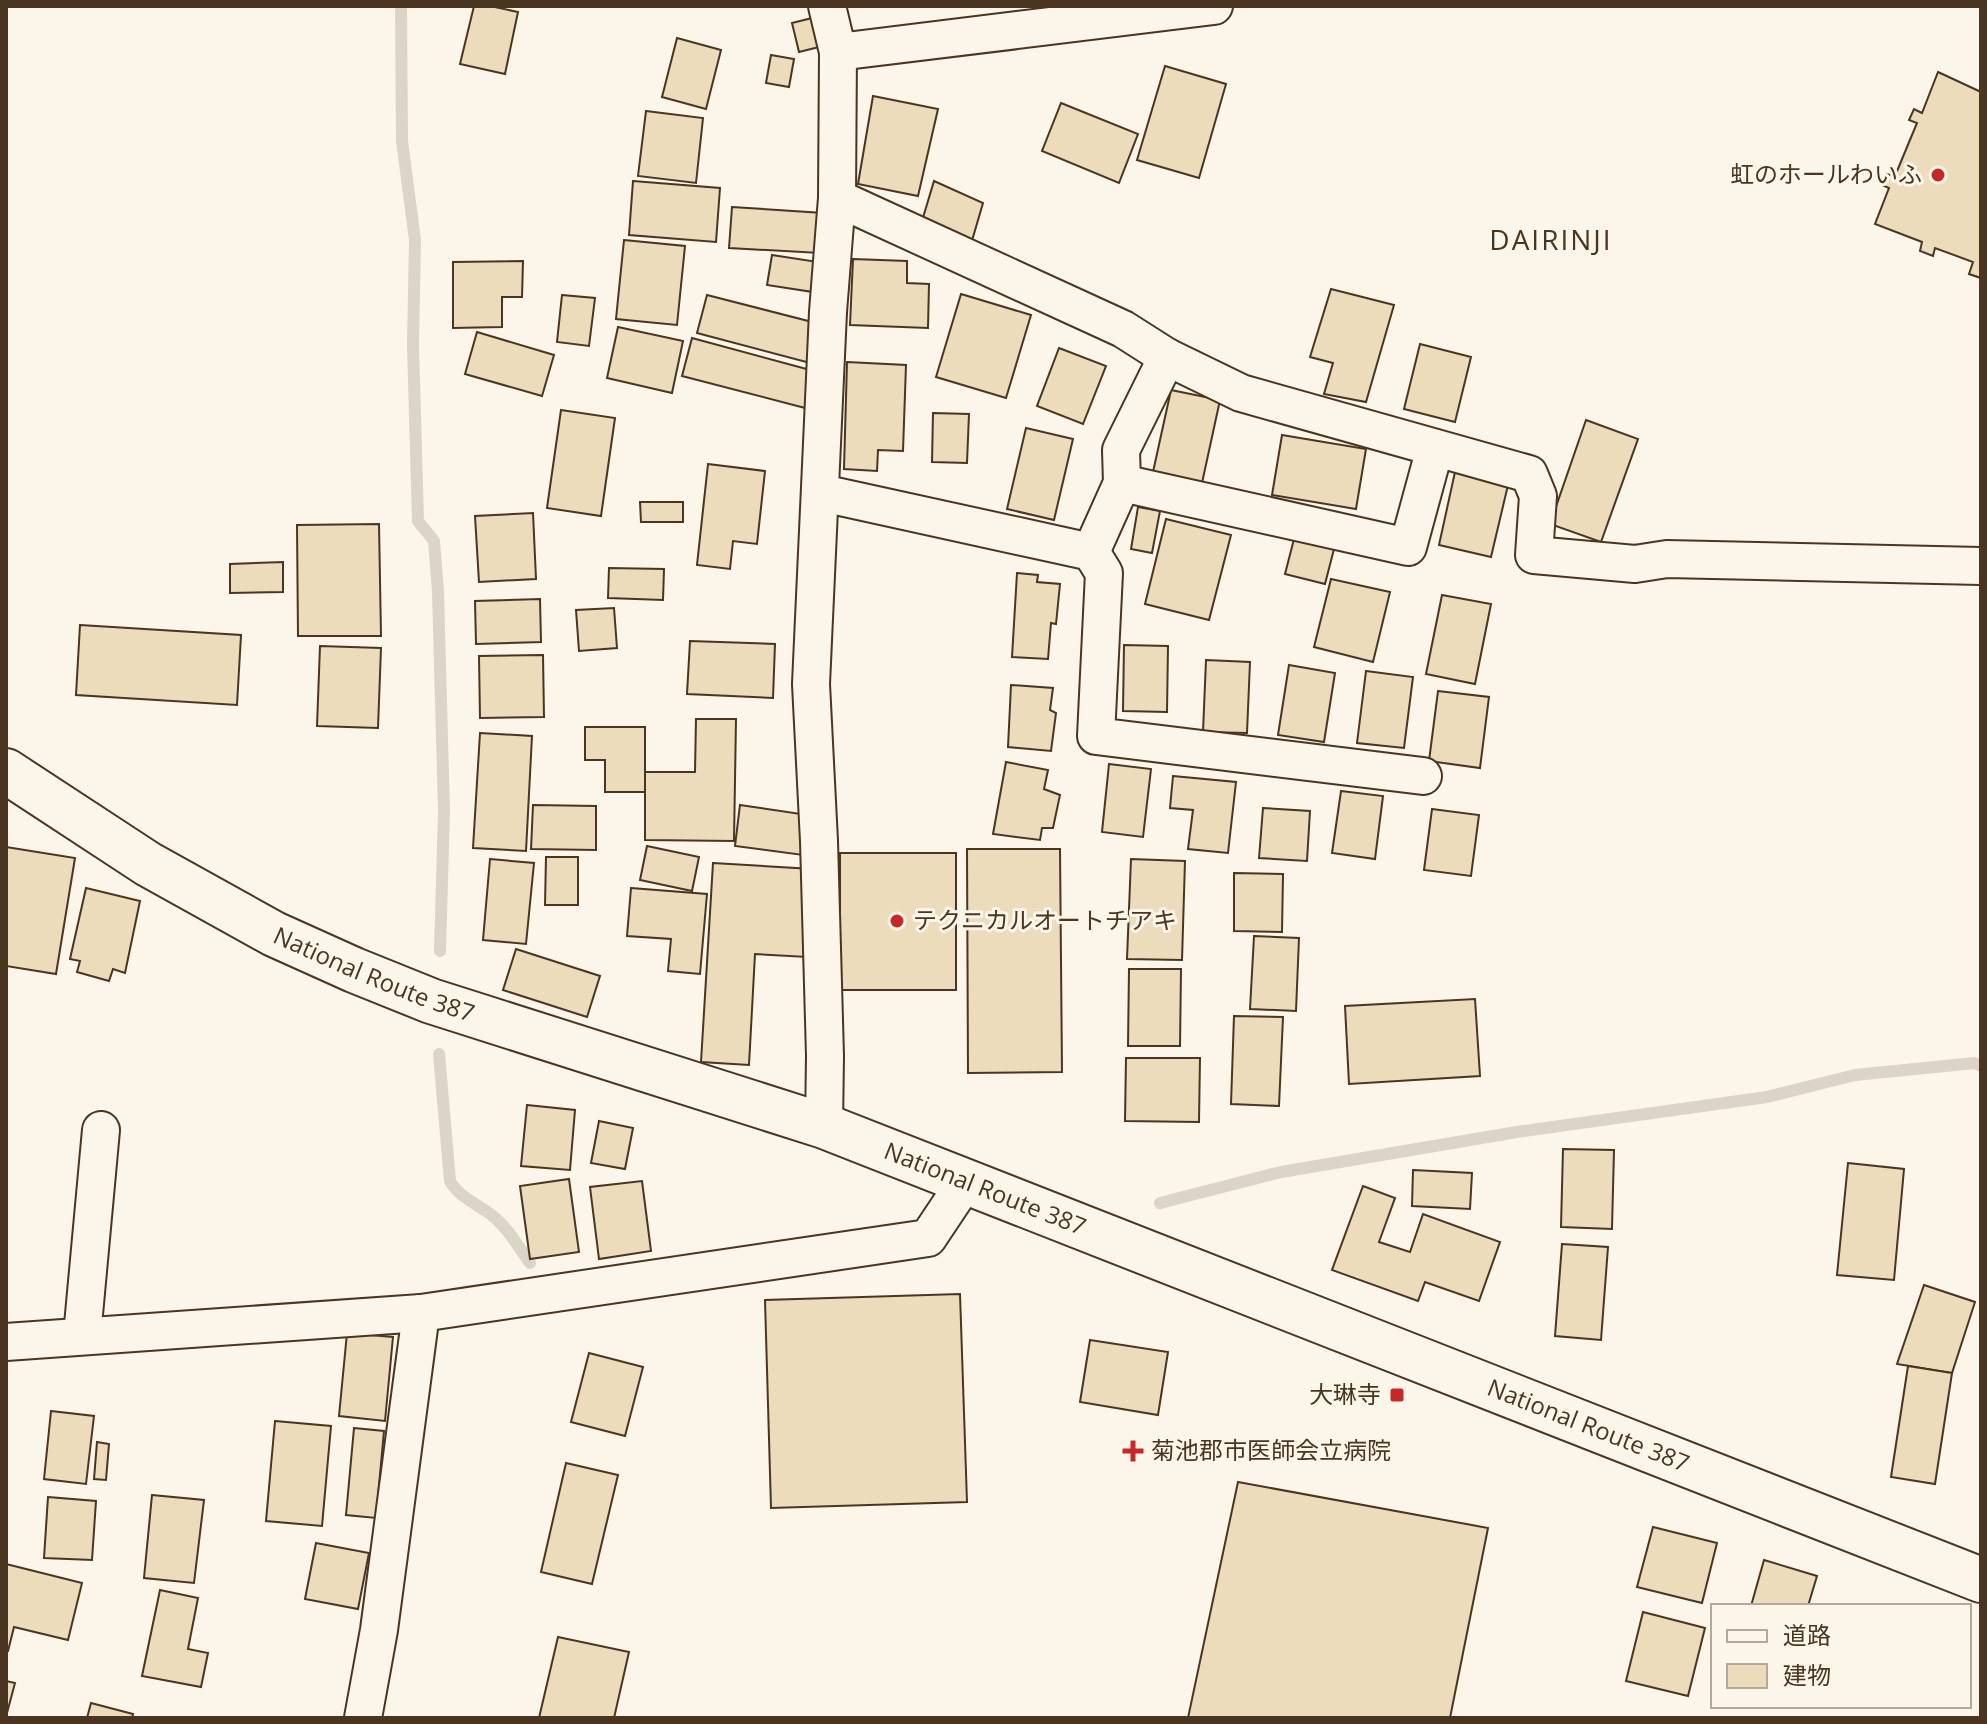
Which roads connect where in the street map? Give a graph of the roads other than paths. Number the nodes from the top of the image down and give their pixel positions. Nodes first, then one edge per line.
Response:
1 (827, 6) edge
2 (1214, 6) edge
3 (838, 52) junction
4 (837, 198) junction
5 (1167, 357) junction
6 (1435, 448) junction
7 (1122, 483) junction
8 (822, 493) junction
9 (1091, 552) junction
10 (1981, 566) edge
11 (6, 771) edge
12 (1423, 776) dead end
13 (824, 1126) junction
14 (101, 1130) dead end
15 (966, 1181) junction
16 (421, 1313) junction
17 (82, 1336) junction
18 (6, 1342) edge
19 (1981, 1580) edge
20 (363, 1718) edge

1 - 3 street
2 - 3 street
3 - 4 street
4 - 5 street
4 - 8 street
5 - 6 street
5 - 7 street
6 - 7 street
6 - 10 street
7 - 9 street
8 - 9 street
8 - 13 street
9 - 12 street
11 - 13 highway, National Route 387
13 - 15 highway, National Route 387
14 - 17 street
15 - 16 street
15 - 19 highway, National Route 387
16 - 17 street
16 - 20 street
17 - 18 street

